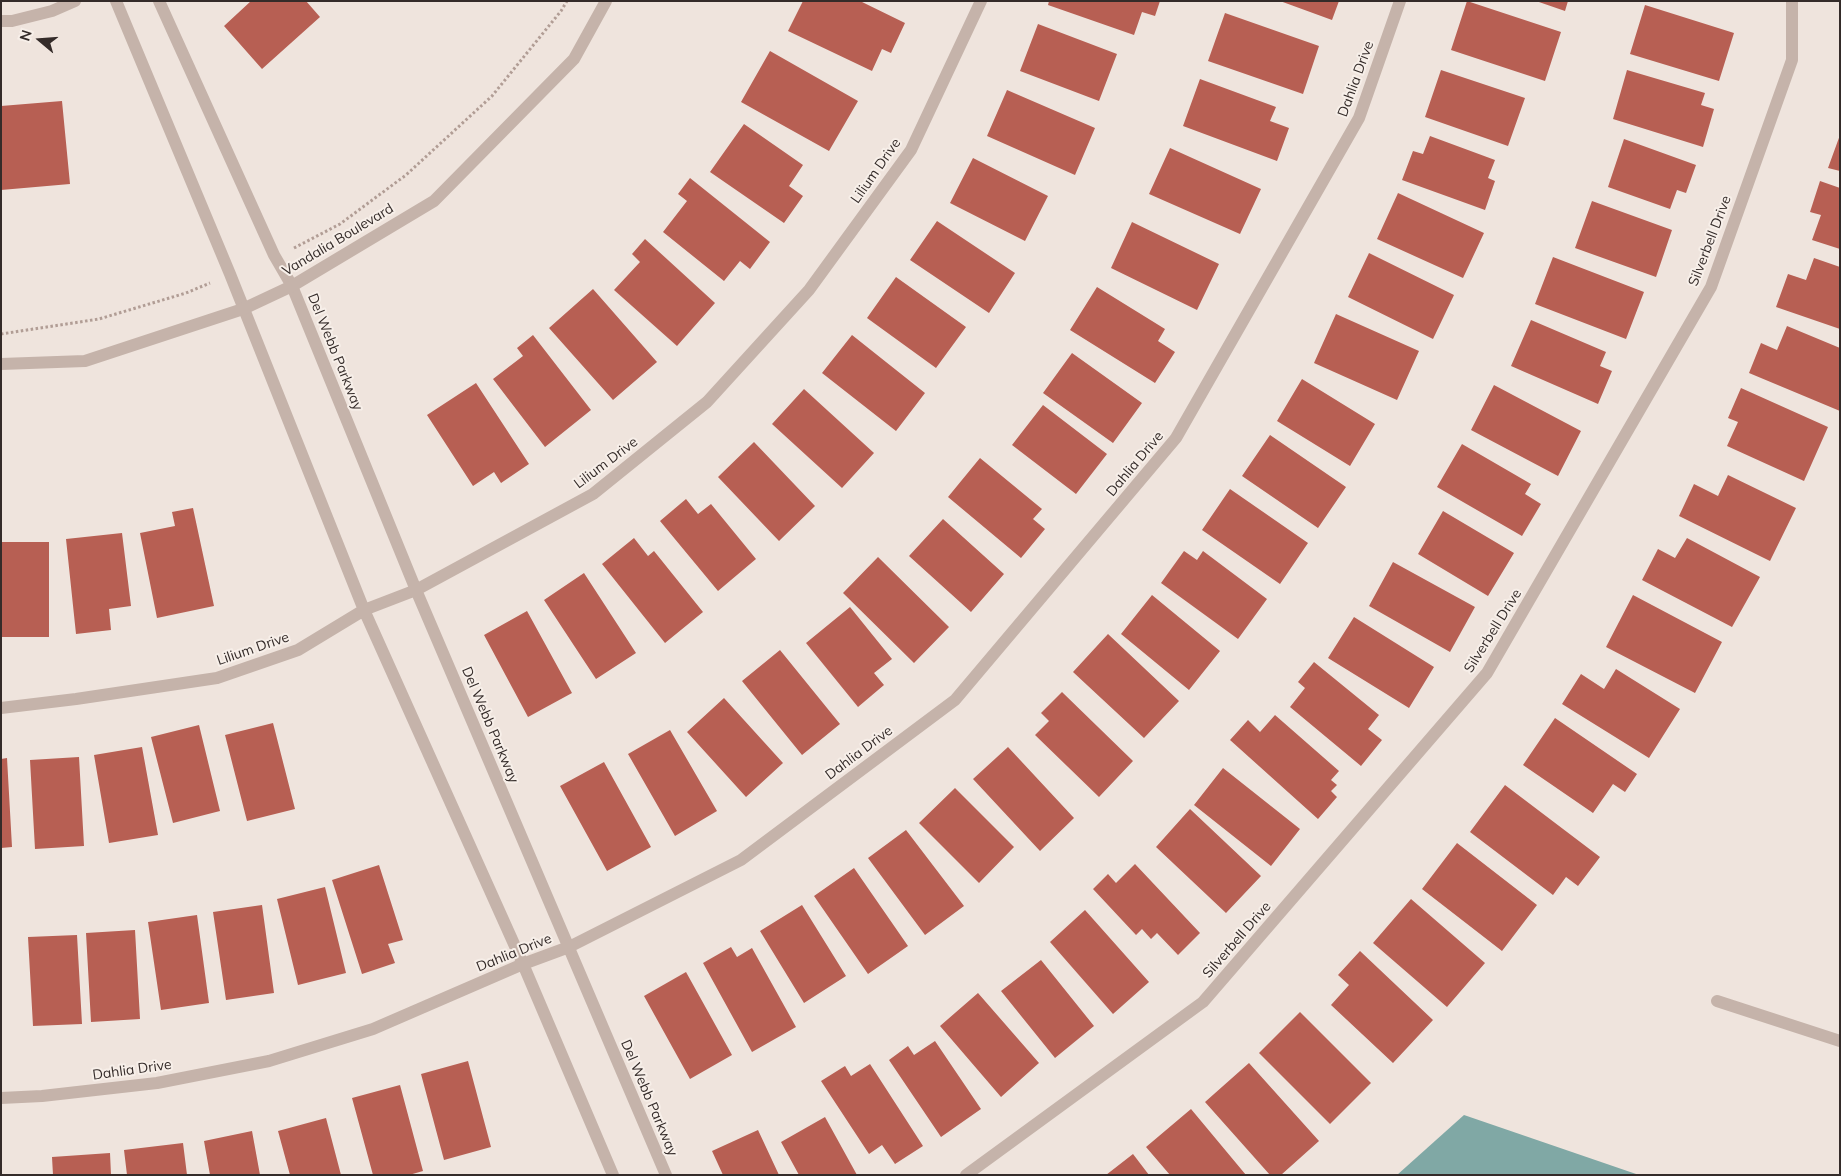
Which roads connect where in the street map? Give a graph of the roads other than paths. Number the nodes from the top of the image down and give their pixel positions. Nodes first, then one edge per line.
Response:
1 (75, 1) edge
2 (116, 1) edge
3 (159, 1) edge
4 (606, 1) edge
5 (981, 1) edge
6 (1400, 1) edge
7 (1792, 1) edge
8 (1, 21) edge
9 (292, 286) junction
10 (243, 309) junction
11 (1, 364) edge
12 (416, 590) junction
13 (364, 610) junction
14 (1, 708) edge
15 (569, 947) junction
16 (523, 964) junction
17 (1717, 1001) dead end
18 (1840, 1040) edge
19 (1, 1098) edge
20 (613, 1175) edge
21 (666, 1175) edge
22 (966, 1175) edge

1 - 8 street
2 - 10 street
3 - 9 street, Del Webb Parkway
4 - 9 street, Vandalia Boulevard
5 - 12 street, Lilium Drive
6 - 15 street, Dahlia Drive
7 - 22 street, Silverbell Drive
9 - 10 street, Vandalia Boulevard
9 - 12 street, Del Webb Parkway
10 - 11 street, Vandalia Boulevard
10 - 13 street
12 - 13 street, Lilium Drive
12 - 15 street, Del Webb Parkway
13 - 14 street, Lilium Drive
13 - 16 street
15 - 16 street, Dahlia Drive
15 - 21 street, Del Webb Parkway
16 - 19 street, Dahlia Drive
16 - 20 street
17 - 18 street

